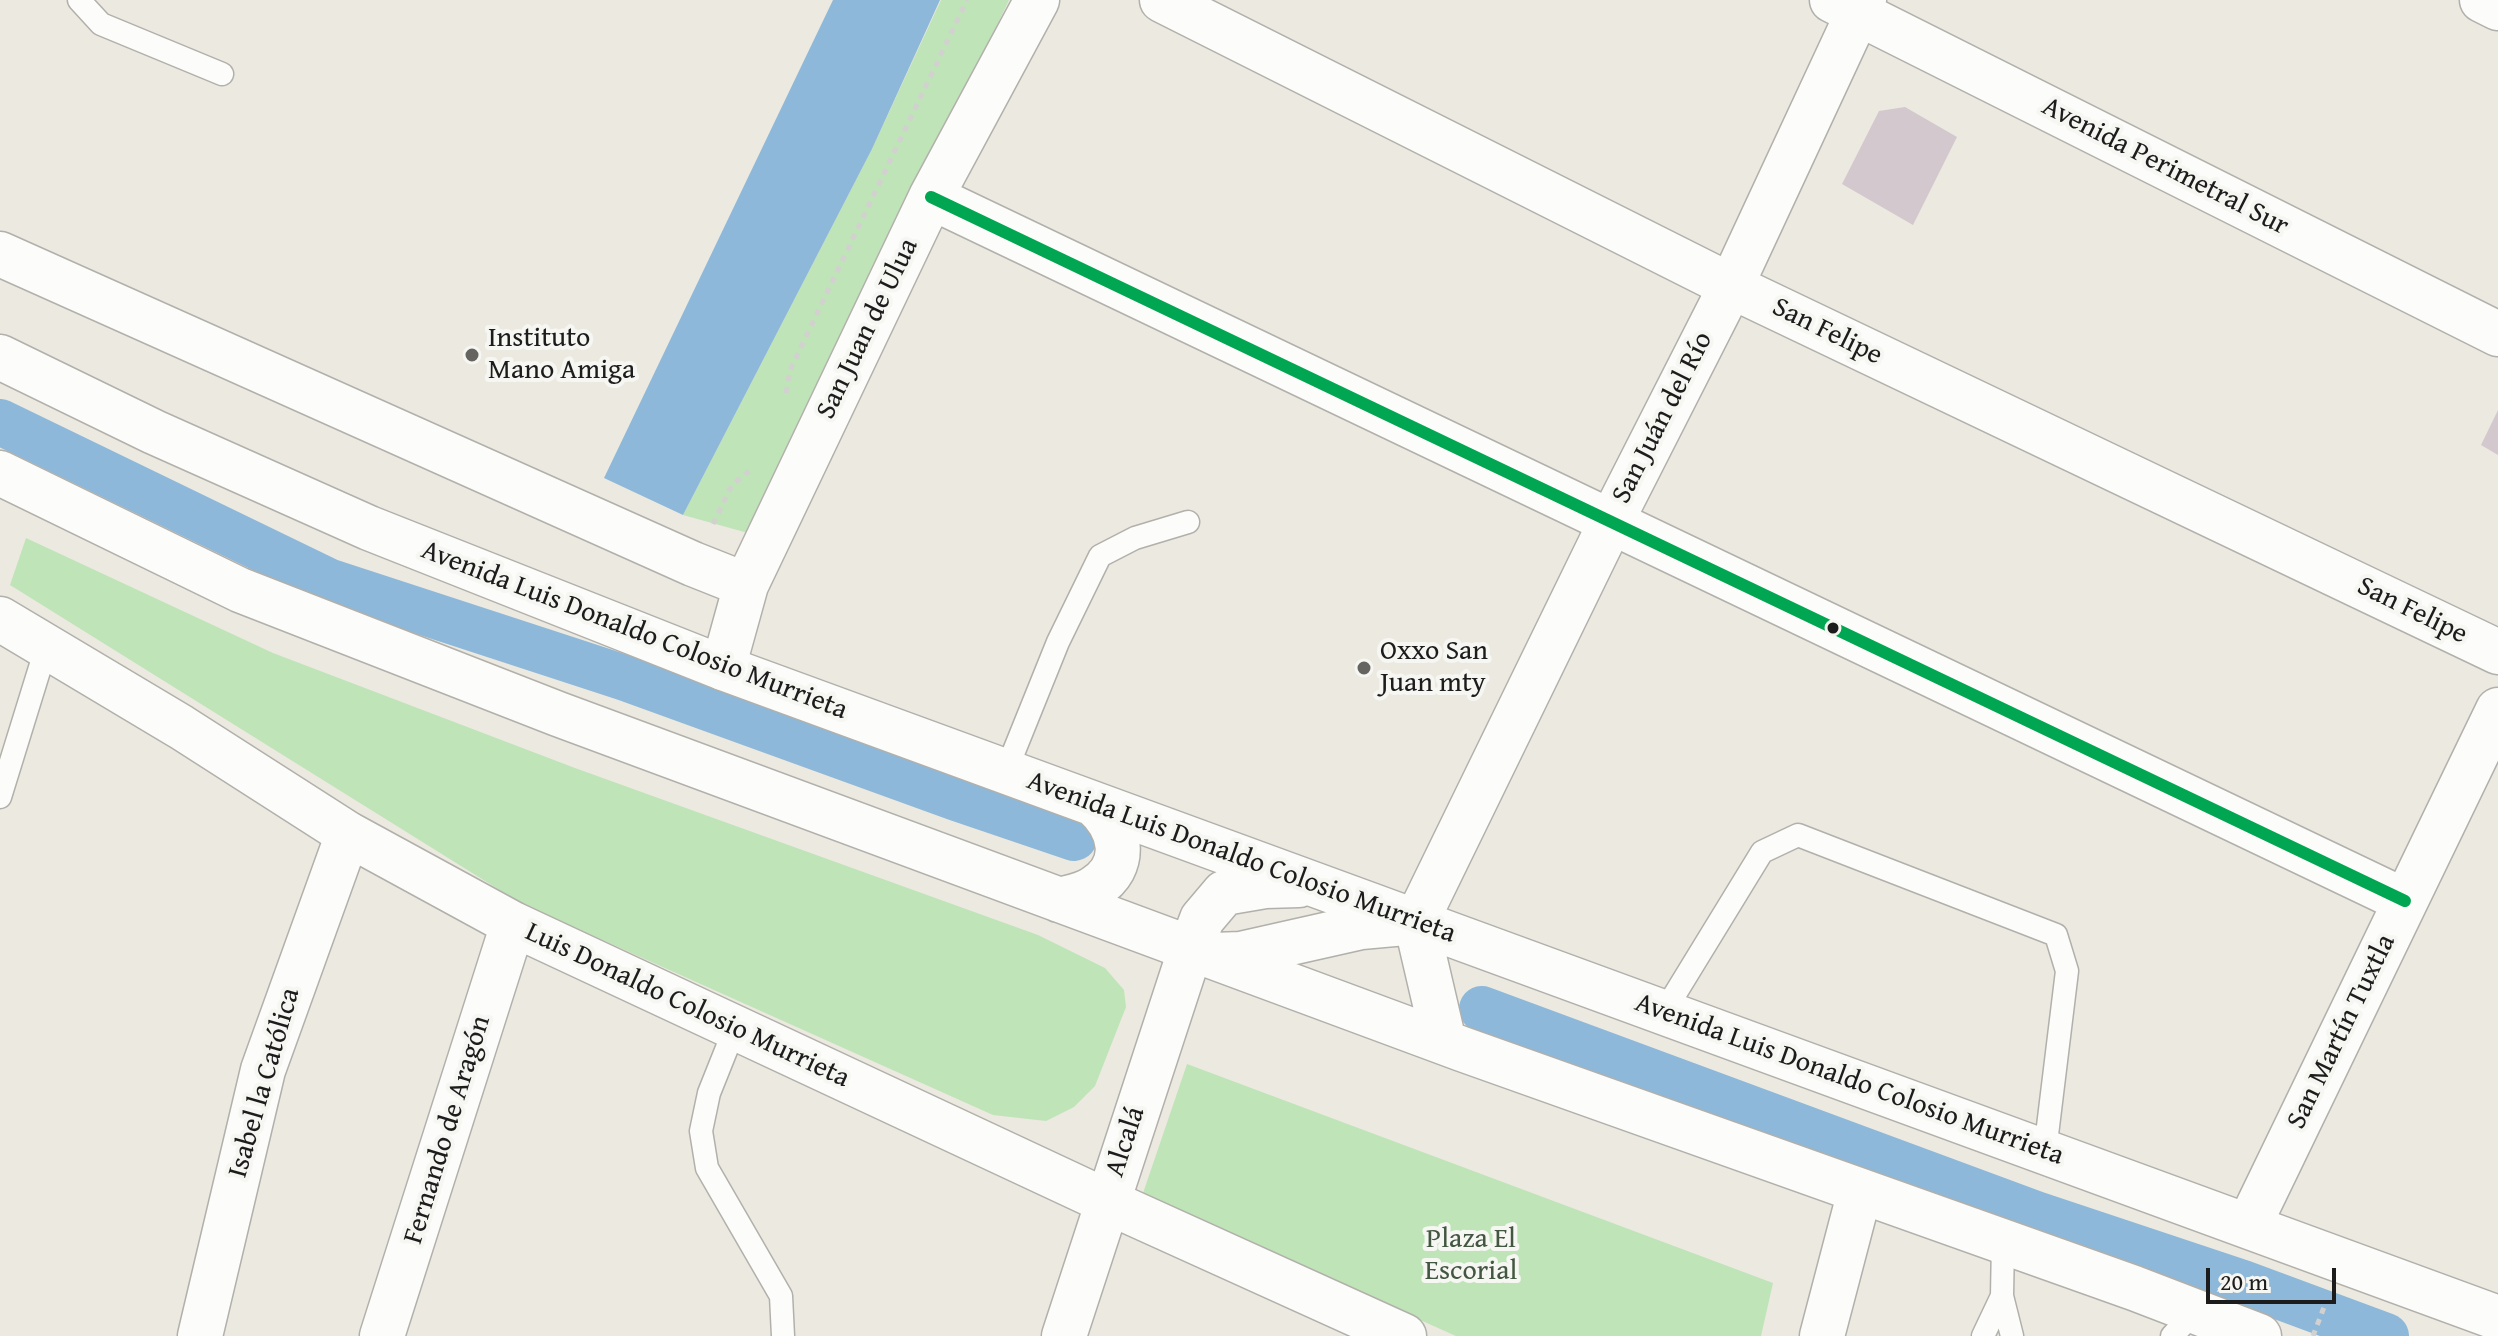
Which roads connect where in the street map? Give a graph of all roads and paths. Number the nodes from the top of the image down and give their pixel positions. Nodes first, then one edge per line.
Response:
1 (79, 0) edge
2 (967, 0) edge
3 (1037, 0) edge
4 (1162, 0) edge
5 (2482, 0) edge
6 (1852, 4) edge
7 (2498, 8) edge
8 (222, 74) dead end
9 (931, 197) junction
10 (0, 254) edge
11 (1731, 286) junction
12 (2498, 334) edge
13 (0, 357) edge
14 (785, 396) dead end
15 (754, 467) dead end
16 (0, 474) edge
17 (1188, 522) dead end
18 (1611, 522) junction
19 (693, 564) junction
20 (746, 585) junction
21 (0, 619) edge
22 (47, 645) junction
23 (2498, 652) edge
24 (723, 668) junction
25 (2498, 710) edge
26 (1006, 771) junction
27 (0, 797) edge
28 (1094, 804) junction
29 (348, 834) junction
30 (1314, 884) junction
31 (1059, 900) junction
32 (2405, 901) junction
33 (1416, 922) junction
34 (513, 924) junction
35 (1199, 952) junction
36 (1664, 1012) junction
37 (735, 1028) junction
38 (1444, 1042) junction
39 (2045, 1151) junction
40 (1860, 1191) junction
41 (1106, 1201) junction
42 (2249, 1225) junction
43 (2003, 1242) junction
44 (2002, 1296) junction
45 (2498, 1318) edge
46 (2184, 1324) edge
47 (200, 1336) edge
48 (382, 1336) edge
49 (783, 1336) edge
50 (1064, 1336) edge
51 (1404, 1336) edge
52 (1822, 1336) edge
53 (1983, 1336) edge
54 (2012, 1336) edge
55 (2259, 1336) edge

1 - 8 lane
2 - 14 path
3 - 9 street, San Juan de Ulua
4 - 11 street, San Felipe
5 - 7 street
6 - 11 street, San Juán del Río
6 - 12 street, Avenida Perimetral Sur
9 - 18 street
9 - 20 street, San Juan de Ulua
10 - 19 street
11 - 18 street, San Juán del Río
11 - 23 street, San Felipe
13 - 24 street, Avenida Luis Donaldo Colosio Murrieta
15 - 19 path
16 - 31 street
17 - 26 lane
18 - 32 street
18 - 33 street, San Juán del Río
19 - 20 street
20 - 24 street, San Juan de Ulua
21 - 22 street, Luis Donaldo Colosio Murrieta
22 - 27 lane
22 - 29 street, Luis Donaldo Colosio Murrieta
24 - 26 street, Avenida Luis Donaldo Colosio Murrieta
25 - 32 street, San Martín Tuxtla
26 - 28 street, Avenida Luis Donaldo Colosio Murrieta
28 - 30 street, Avenida Luis Donaldo Colosio Murrieta
28 - 31 street
29 - 34 street, Luis Donaldo Colosio Murrieta
29 - 47 street, Isabel la Católica
30 - 33 street, Avenida Luis Donaldo Colosio Murrieta
30 - 35 street, Alcalá
31 - 35 street
32 - 42 street, San Martín Tuxtla
33 - 35 street
33 - 36 street, Avenida Luis Donaldo Colosio Murrieta
33 - 38 street
34 - 37 street, Luis Donaldo Colosio Murrieta
34 - 48 street, Fernando de Aragón
35 - 38 street
35 - 41 street, Alcalá
36 - 39 street, Avenida Luis Donaldo Colosio Murrieta
36 - 39 lane
37 - 41 street, Luis Donaldo Colosio Murrieta
37 - 49 lane
38 - 40 street
39 - 42 street, Avenida Luis Donaldo Colosio Murrieta
40 - 43 street
40 - 52 street
41 - 50 street, Alcalá
41 - 51 street, Luis Donaldo Colosio Murrieta
42 - 45 street, Avenida Luis Donaldo Colosio Murrieta
43 - 44 lane
43 - 46 street
44 - 53 lane
44 - 54 lane
46 - 55 street

